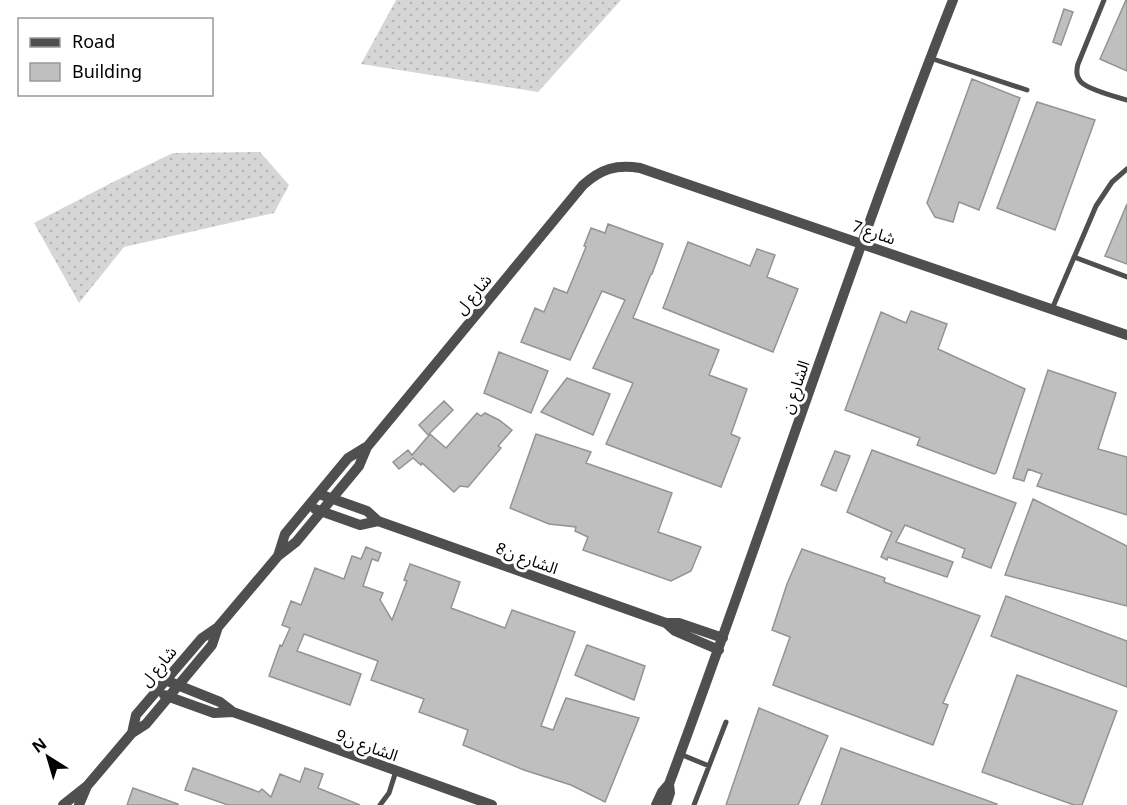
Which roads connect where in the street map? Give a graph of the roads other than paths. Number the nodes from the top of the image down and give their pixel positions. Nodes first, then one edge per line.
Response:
1 (953, 0) edge
2 (1104, 0) edge
3 (930, 58) junction
4 (1027, 90) dead end
5 (1127, 100) edge
6 (610, 168) joint
7 (1127, 169) edge
8 (861, 243) junction
9 (1074, 257) junction
10 (1127, 277) edge
11 (1052, 309) junction
12 (1127, 335) edge
13 (367, 447) junction
14 (319, 494) junction
15 (333, 498) junction
16 (308, 506) junction
17 (321, 512) junction
18 (378, 521) junction
19 (278, 556) junction
20 (666, 623) junction
21 (218, 627) junction
22 (723, 638) junction
23 (719, 650) junction
24 (165, 680) junction
25 (179, 685) junction
26 (156, 692) junction
27 (169, 697) junction
28 (233, 712) junction
29 (726, 722) dead end
30 (132, 733) junction
31 (680, 754) junction
32 (709, 766) junction
33 (396, 771) junction
34 (669, 784) junction
35 (87, 786) junction
36 (63, 805) edge
37 (79, 805) edge
38 (380, 805) edge
39 (492, 805) edge
40 (656, 805) edge
41 (666, 805) edge
42 (694, 805) edge

1 - 3 street, الشارع ن
2 - 5 lane
3 - 4 lane
3 - 8 street, الشارع ن
6 - 8 street, شارع 7
6 - 13 street, شارع ل
7 - 9 lane
8 - 11 street, شارع 7
8 - 22 street, الشارع ن
9 - 10 lane
9 - 11 lane
11 - 12 street, شارع 7
13 - 14 street, شارع ل
13 - 15 street, شارع ل
14 - 15 street, الشارع ن8
14 - 16 street, شارع ل
15 - 17 street, شارع ل
15 - 18 street, الشارع ن8
16 - 17 street, الشارع ن8
16 - 19 street, شارع ل
17 - 18 street, الشارع ن8
17 - 19 street, شارع ل
18 - 20 street, الشارع ن8
19 - 21 street, شارع ل
20 - 22 street, الشارع ن8
20 - 23 street, الشارع ن8
21 - 24 street, شارع ل
21 - 25 street, شارع ل
22 - 23 street, الشارع ن
23 - 31 street, الشارع ن
24 - 25 street, الشارع ن9
24 - 26 street, شارع ل
25 - 27 street, شارع ل
25 - 28 street, الشارع ن9
26 - 27 street, الشارع ن9
26 - 30 street, شارع ل
27 - 28 street, الشارع ن9
27 - 30 street, شارع ل
28 - 33 street, الشارع ن9
29 - 32 lane
30 - 35 street, شارع ل
31 - 32 lane
31 - 34 street, الشارع ن
32 - 42 lane
33 - 38 lane
33 - 39 street, الشارع ن9
34 - 40 street, الشارع ن
34 - 41 street, الشارع ن
35 - 36 street, شارع ل
35 - 37 street, شارع ل

